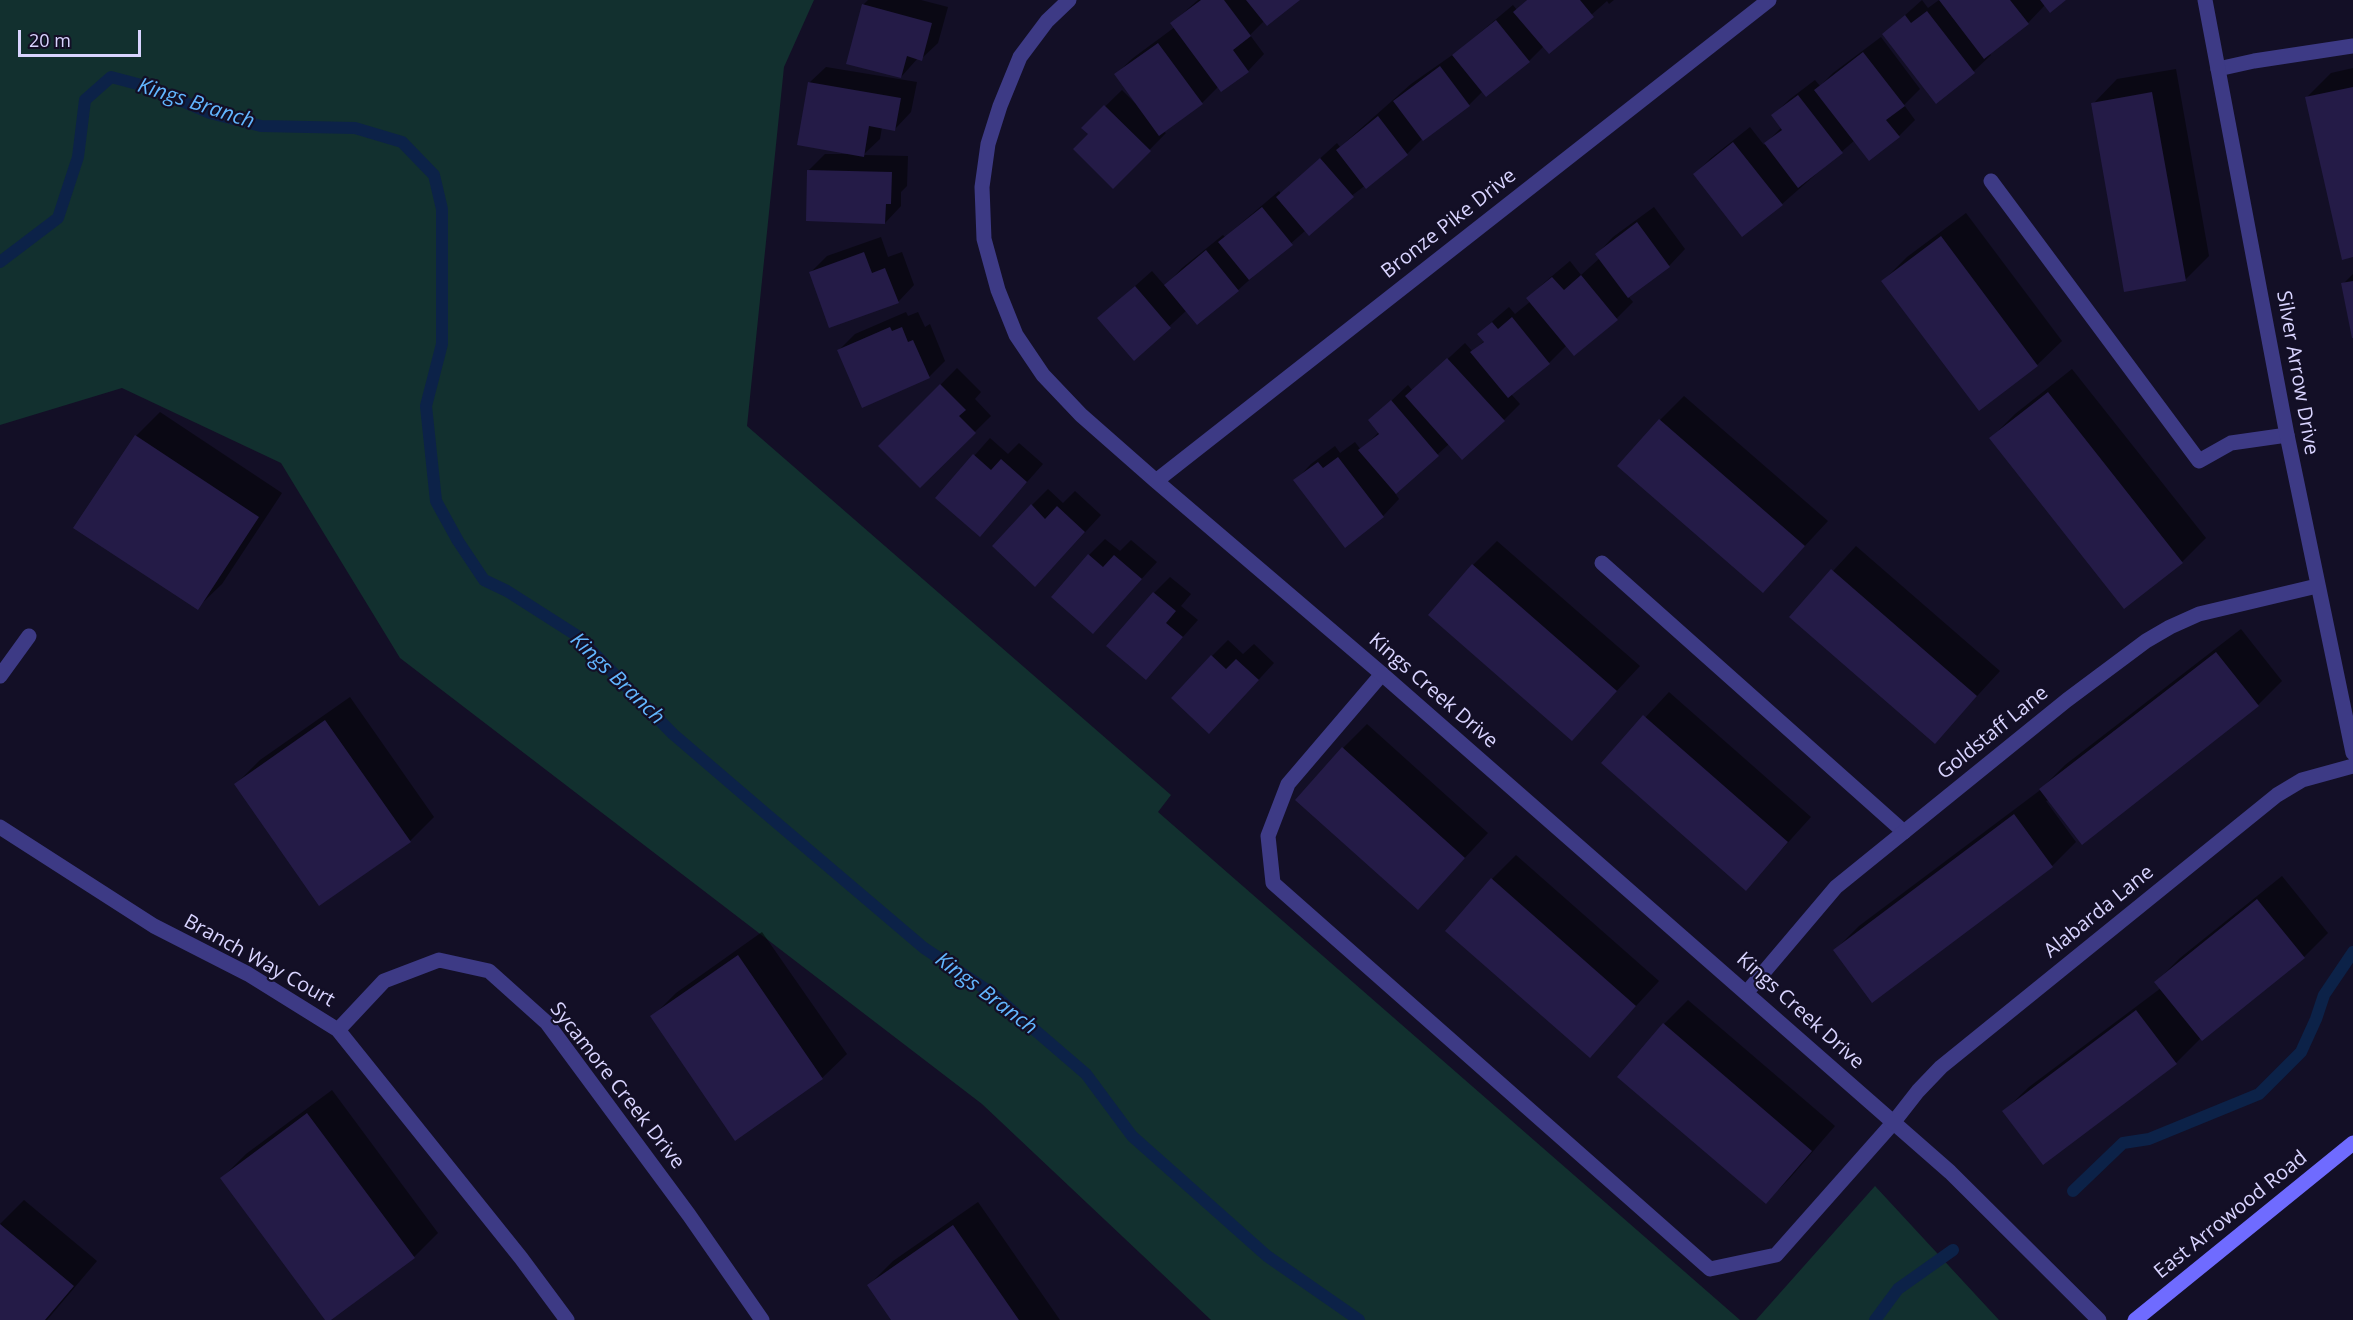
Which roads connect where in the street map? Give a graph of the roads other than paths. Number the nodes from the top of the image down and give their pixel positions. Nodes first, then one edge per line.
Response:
1 (1069, 0) edge
2 (1769, 0) edge
3 (2205, 0) edge
4 (2353, 46) edge
5 (2218, 69) junction
6 (1991, 181) dead end
7 (2287, 435) junction
8 (1156, 481) junction
9 (1602, 563) dead end
10 (2317, 586) junction
11 (28, 636) dead end
12 (1382, 674) junction
13 (0, 676) edge
14 (2353, 753) edge
15 (2353, 766) edge
16 (0, 827) edge
17 (1904, 832) junction
18 (1747, 992) junction
19 (338, 1030) junction
20 (1893, 1123) junction
21 (2353, 1143) edge
22 (567, 1320) edge
23 (762, 1320) edge
24 (2099, 1320) edge
25 (2135, 1320) edge

1 - 8 street, Kings Creek Drive
2 - 8 street, Bronze Pike Drive
3 - 5 street, Silver Arrow Drive
4 - 5 street
5 - 7 street, Silver Arrow Drive
6 - 7 street
7 - 10 street, Silver Arrow Drive
8 - 12 street, Kings Creek Drive
9 - 17 street
10 - 14 street, Silver Arrow Drive
10 - 17 street, Goldstaff Lane
11 - 13 street
12 - 18 street, Kings Creek Drive
12 - 20 street, Alabarda Lane
15 - 20 street, Alabarda Lane
16 - 19 street, Branch Way Court
17 - 18 street, Goldstaff Lane
18 - 20 street, Kings Creek Drive
19 - 22 street, Branch Way Court
19 - 23 street, Sycamore Creek Drive
20 - 24 street, Kings Creek Drive
21 - 25 main road, East Arrowood Road

